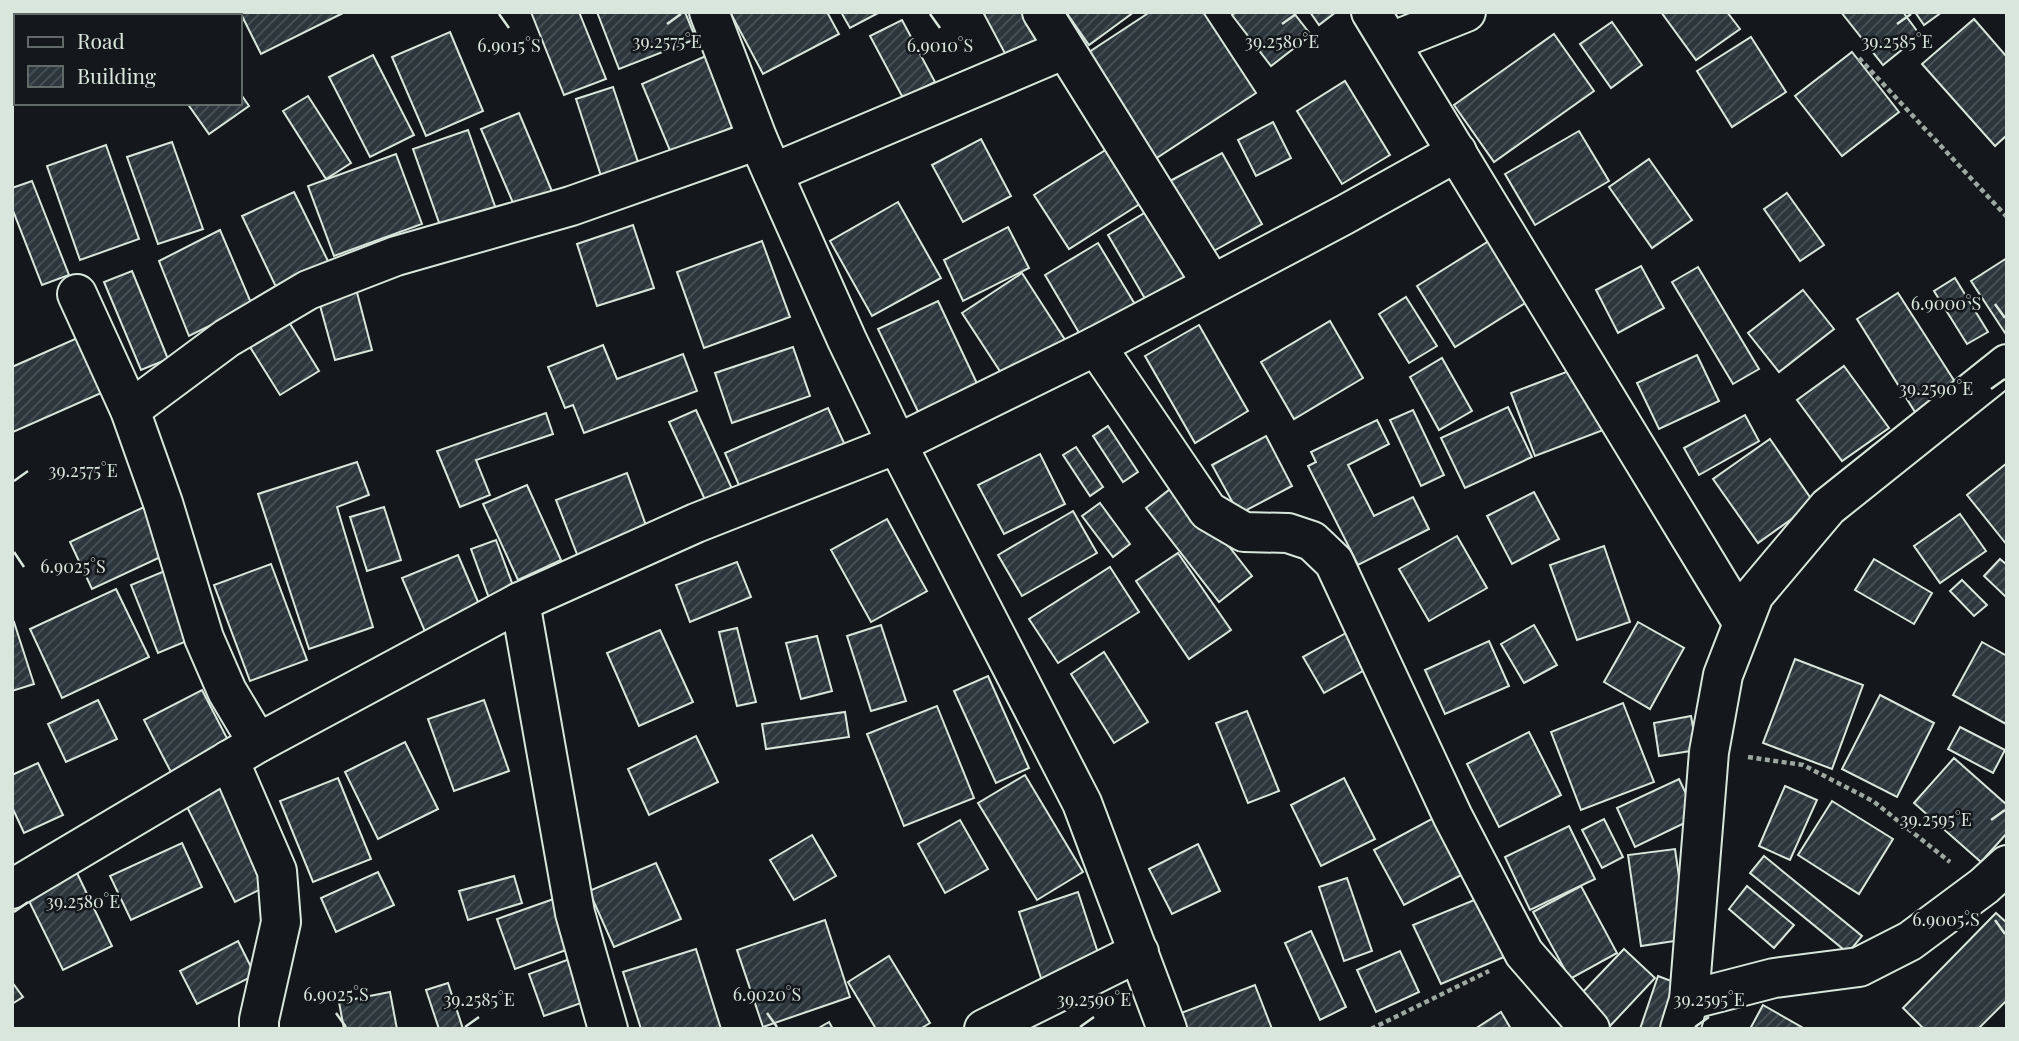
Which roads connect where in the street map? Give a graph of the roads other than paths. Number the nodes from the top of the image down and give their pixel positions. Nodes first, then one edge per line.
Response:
1 (709, 12) edge
2 (1042, 12) edge
3 (1466, 12) edge
4 (1381, 27) edge
5 (1063, 50) junction
6 (1457, 152) junction
7 (765, 156) junction
8 (1212, 284) junction
9 (76, 295) dead end
10 (1096, 346) junction
11 (2007, 364) edge
12 (130, 410) junction
13 (897, 444) junction
14 (520, 602) junction
15 (1742, 622) junction
16 (244, 752) junction
17 (1996, 876) edge
18 (12, 889) edge
19 (1139, 952) junction
20 (1684, 1015) edge
21 (259, 1029) edge
22 (608, 1029) edge
23 (984, 1029) edge
24 (1167, 1029) edge
25 (1590, 1029) edge

1 - 7 street
2 - 5 street
3 - 4 street
4 - 6 street
5 - 7 street
5 - 8 street
6 - 8 street
6 - 15 street
7 - 12 street
7 - 13 street
8 - 10 street
9 - 12 street
10 - 13 street
10 - 25 street
11 - 15 street
12 - 16 street
13 - 14 street
13 - 19 street
14 - 16 street
14 - 22 street
15 - 20 street
16 - 18 street
16 - 21 street
17 - 20 street
19 - 23 street
19 - 24 street

